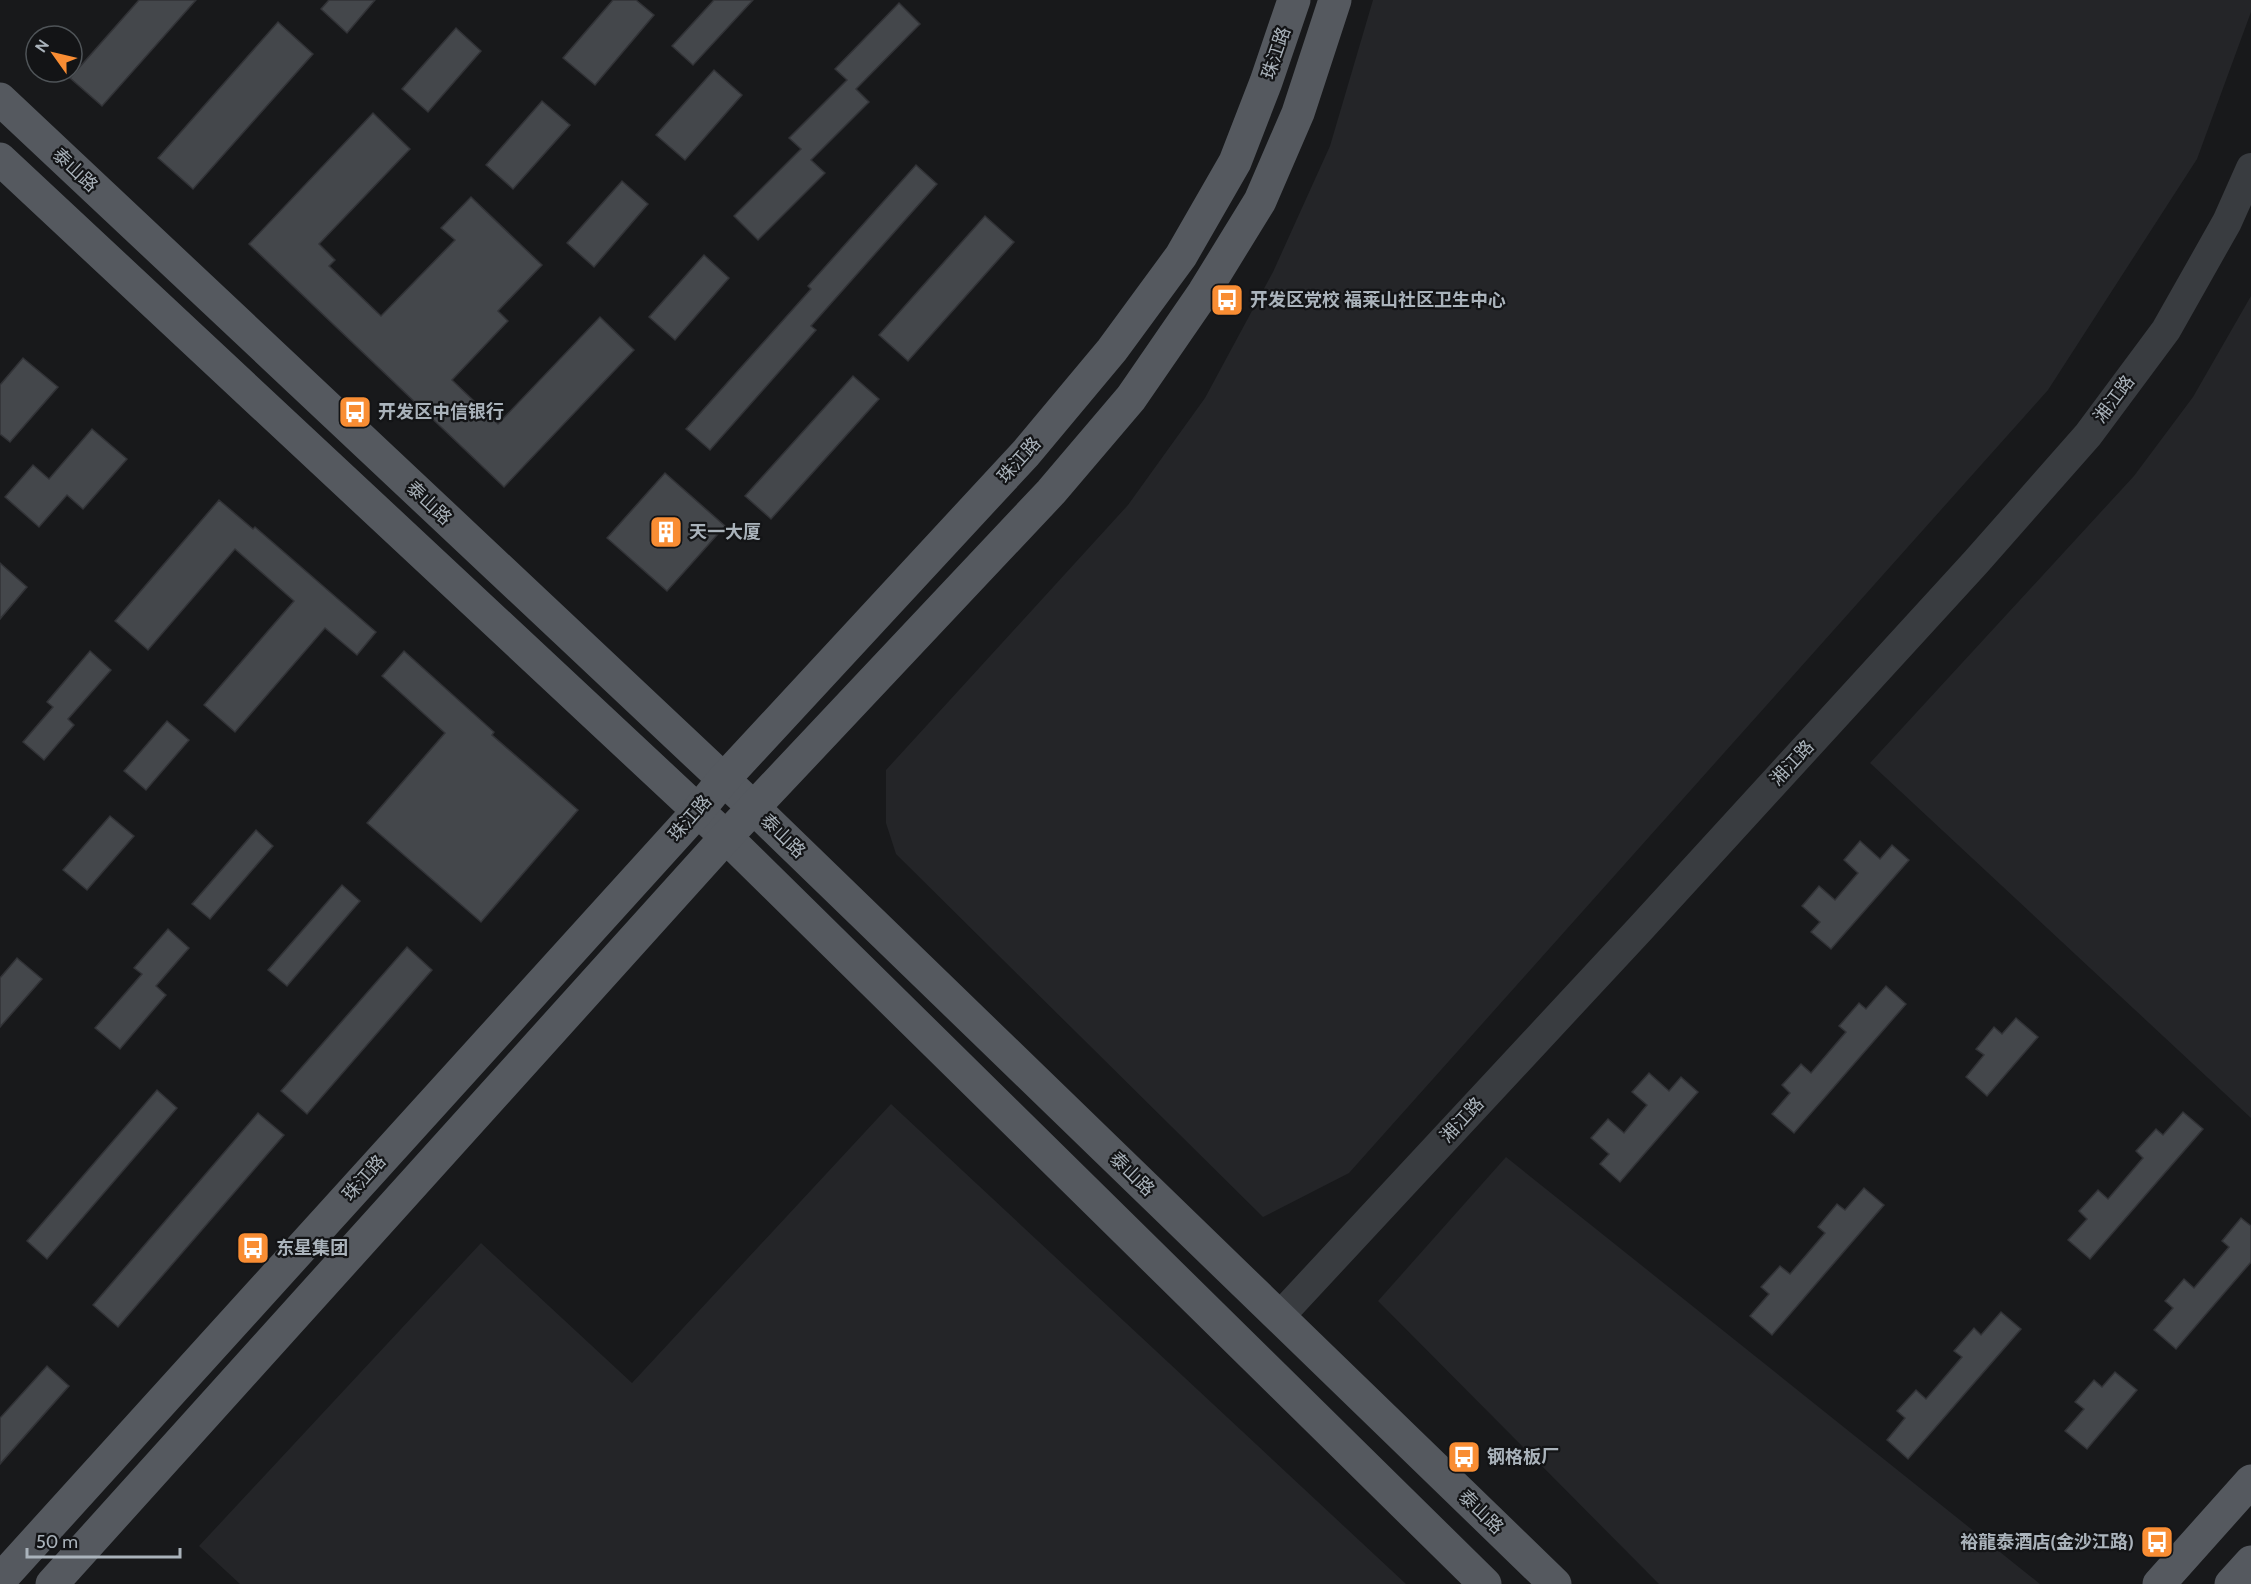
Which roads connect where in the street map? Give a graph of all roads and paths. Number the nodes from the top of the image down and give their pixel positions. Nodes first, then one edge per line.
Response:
1 (1294, 0) edge
2 (1335, 0) edge
3 (0, 99) edge
4 (0, 159) edge
5 (2251, 168) edge
6 (723, 780) junction
7 (753, 808) junction
8 (697, 812) junction
9 (726, 837) junction
10 (1279, 1317) junction
11 (2251, 1481) edge
12 (2251, 1562) edge
13 (0, 1580) edge
14 (52, 1584) edge
15 (1485, 1584) edge
16 (1555, 1584) edge
17 (2159, 1584) edge
18 (2231, 1584) edge

1 - 6 main road, 珠江路
2 - 7 main road
3 - 6 main road, 泰山路
4 - 8 main road
5 - 10 street, 湘江路
6 - 7 main road, 泰山路
6 - 8 main road, 珠江路
7 - 9 main road
7 - 10 main road, 泰山路
8 - 9 main road
8 - 13 main road, 珠江路
9 - 14 main road
9 - 15 main road
10 - 16 main road, 泰山路
11 - 17 main road
12 - 18 main road

